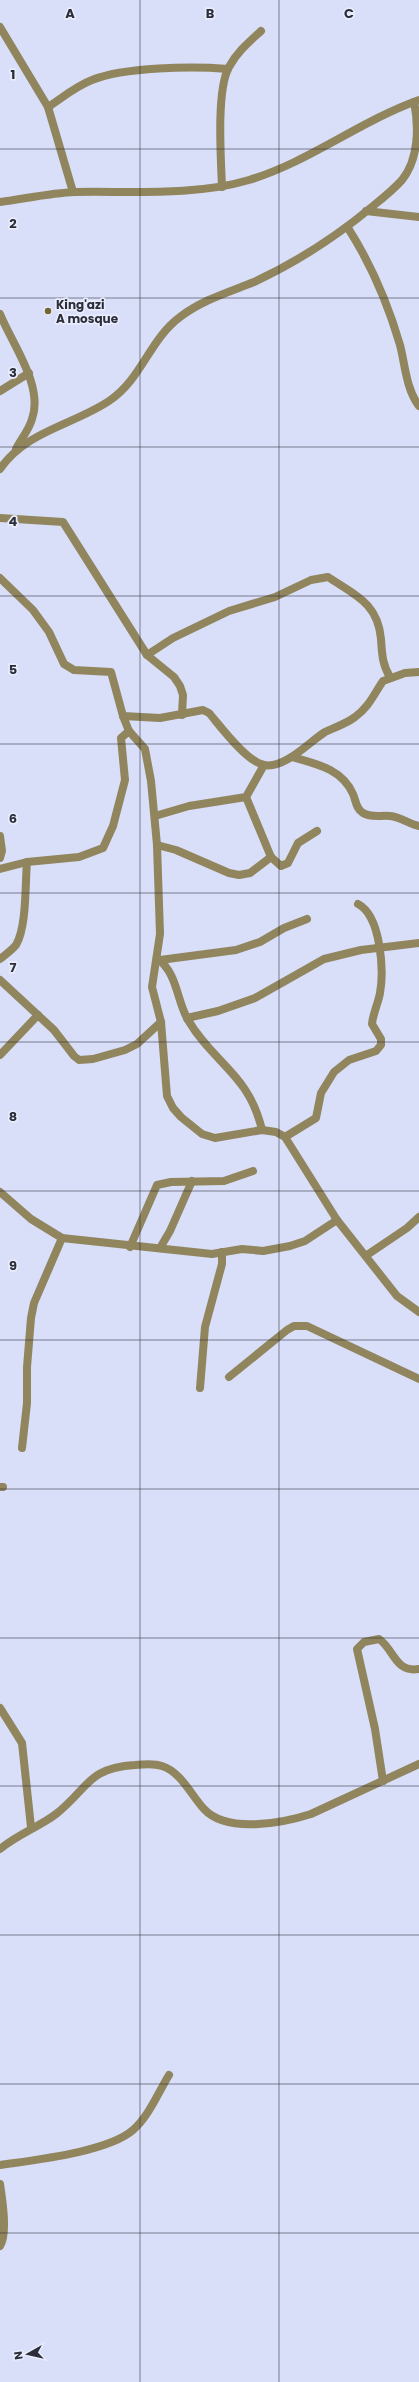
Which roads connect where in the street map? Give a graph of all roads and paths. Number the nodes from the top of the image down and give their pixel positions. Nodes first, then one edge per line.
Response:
1 (0, 27) edge
2 (261, 31) dead end
3 (228, 69) junction
4 (417, 101) edge
5 (48, 107) junction
6 (418, 116) edge
7 (222, 187) junction
8 (73, 192) junction
9 (0, 202) edge
10 (366, 211) junction
11 (419, 217) edge
12 (348, 228) junction
13 (0, 314) edge
14 (29, 373) junction
15 (0, 391) edge
16 (419, 406) edge
17 (15, 450) junction
18 (0, 469) edge
19 (0, 518) edge
20 (0, 578) edge
21 (147, 655) junction
22 (419, 672) edge
23 (390, 677) junction
24 (182, 715) junction
25 (123, 716) junction
26 (129, 731) junction
27 (292, 757) junction
28 (264, 765) junction
29 (246, 797) junction
30 (155, 816) junction
31 (419, 826) edge
32 (316, 831) dead end
33 (0, 836) edge
34 (157, 845) junction
35 (272, 857) junction
36 (0, 858) edge
37 (27, 862) junction
38 (0, 869) edge
39 (358, 904) dead end
40 (307, 919) dead end
41 (419, 943) edge
42 (380, 947) junction
43 (0, 959) edge
44 (159, 959) junction
45 (0, 980) edge
46 (38, 1016) junction
47 (187, 1018) junction
48 (161, 1022) junction
49 (0, 1055) edge
50 (262, 1130) junction
51 (285, 1137) junction
52 (253, 1171) dead end
53 (192, 1181) junction
54 (0, 1192) edge
55 (419, 1217) edge
56 (337, 1220) junction
57 (62, 1238) junction
58 (130, 1247) junction
59 (160, 1248) junction
60 (222, 1252) junction
61 (366, 1255) junction
62 (419, 1312) edge
63 (229, 1377) dead end
64 (419, 1379) edge
65 (200, 1388) dead end
66 (22, 1448) dead end
67 (419, 1669) edge
68 (0, 1708) edge
69 (419, 1764) edge
70 (383, 1782) junction
71 (31, 1827) junction
72 (0, 1849) edge
73 (168, 2075) dead end
74 (0, 2165) edge
75 (0, 2184) edge
76 (0, 2246) edge

1 - 5 street
2 - 3 street
3 - 5 street
3 - 7 street
4 - 6 street
4 - 7 street
5 - 8 street
6 - 10 street
7 - 8 street
8 - 9 street
10 - 11 street
10 - 12 street
12 - 16 street
12 - 17 street
13 - 14 street
14 - 15 street
14 - 17 street
17 - 18 street
19 - 21 street
20 - 25 street
21 - 23 street
21 - 24 street
22 - 23 street
23 - 27 street
24 - 25 street
24 - 28 street
25 - 26 street
26 - 30 street
26 - 37 street
27 - 28 street
27 - 31 street
28 - 29 street
29 - 30 street
29 - 35 street
30 - 34 street
32 - 35 street
33 - 36 street
34 - 35 street
34 - 44 street
37 - 38 street
37 - 43 street
39 - 42 street
40 - 44 street
41 - 42 street
42 - 47 street
42 - 51 street
44 - 47 street
44 - 48 street
45 - 46 street
46 - 48 street
46 - 49 street
47 - 50 street
48 - 50 street
50 - 51 street
51 - 56 street
52 - 53 street
53 - 58 street
53 - 59 street
54 - 57 street
55 - 61 street
56 - 60 street
56 - 61 street
57 - 58 street
57 - 66 street
58 - 59 street
59 - 60 street
60 - 65 street
61 - 62 street
63 - 64 street
67 - 70 street
68 - 71 street
69 - 70 street
70 - 71 street
71 - 72 street
73 - 74 street
75 - 76 street

